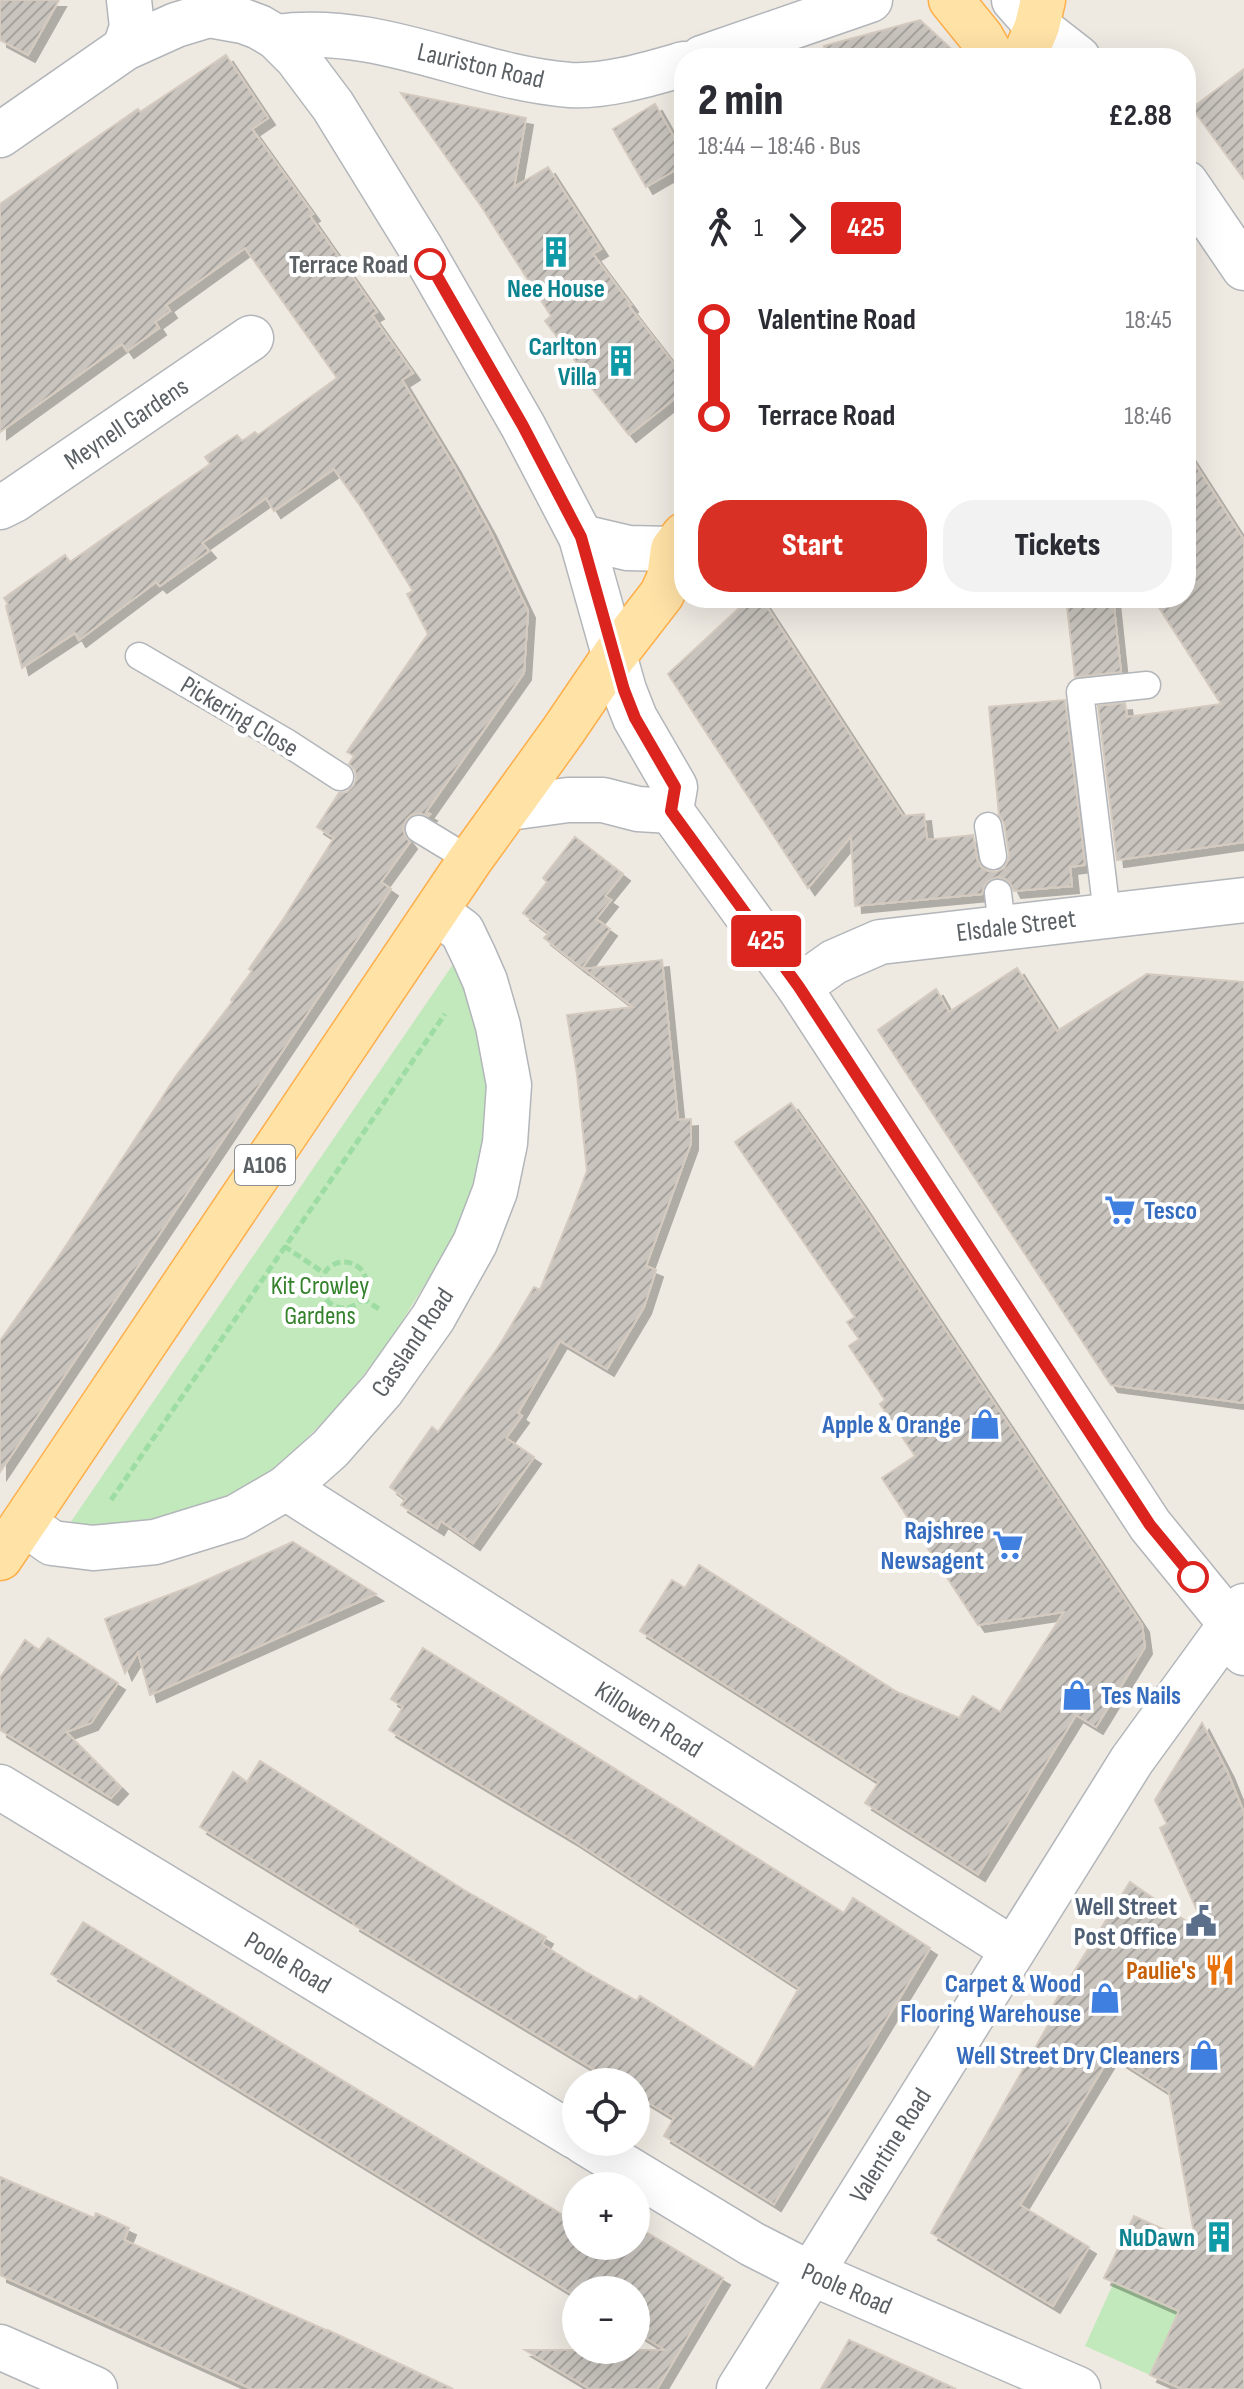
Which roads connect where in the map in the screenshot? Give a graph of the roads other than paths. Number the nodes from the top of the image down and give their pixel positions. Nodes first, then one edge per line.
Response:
1 (129, 0) edge
2 (870, 0) edge
3 (951, 0) edge
4 (198, 8) edge
5 (1030, 21) edge
6 (276, 37) junction
7 (125, 48) junction
8 (731, 48) edge
9 (987, 48) edge
10 (1065, 48) edge
11 (674, 66) edge
12 (0, 135) edge
13 (1196, 198) edge
14 (1244, 268) edge
15 (251, 338) dead end
16 (0, 507) edge
17 (581, 537) junction
18 (674, 543) edge
19 (674, 560) edge
20 (139, 656) dead end
21 (614, 656) junction
22 (1147, 685) dead end
23 (340, 777) dead end
24 (509, 808) junction
25 (671, 811) junction
26 (988, 826) dead end
27 (419, 829) dead end
28 (993, 856) dead end
29 (470, 860) junction
30 (1244, 900) edge
31 (436, 912) junction
32 (1107, 914) junction
33 (799, 987) junction
34 (286, 1488) junction
35 (12, 1541) edge
36 (1240, 1628) edge
37 (0, 1787) edge
38 (1012, 1949) junction
39 (562, 2128) edge
40 (607, 2156) edge
41 (811, 2273) junction
42 (0, 2347) edge
43 (95, 2389) edge
44 (739, 2389) edge
45 (1078, 2389) edge

1 - 7 street
2 - 8 street
3 - 9 main road
4 - 6 street
4 - 7 street
5 - 10 street
6 - 11 street, Lauriston Road
6 - 17 street
7 - 12 street
13 - 14 street
15 - 16 street, Meynell Gardens
17 - 18 street, Cassland Road
17 - 21 street
19 - 21 main road, Cassland Road / A106
20 - 23 lane, Pickering Close
21 - 24 main road, Cassland Road / A106
21 - 25 street
22 - 32 lane
24 - 25 street
24 - 29 main road, Cassland Road / A106
25 - 33 street
26 - 28 lane
27 - 29 lane
29 - 31 main road, Cassland Road / A106
30 - 32 street, Elsdale Street
31 - 34 street, Cassland Road
31 - 35 main road, Cassland Road / A106
32 - 33 street, Elsdale Street
33 - 36 street
34 - 35 street, Cassland Road
34 - 38 street, Killowen Road
36 - 38 street, Valentine Road
37 - 39 street, Poole Road
38 - 41 street, Valentine Road
40 - 41 street, Poole Road
41 - 44 street, Valentine Road
41 - 45 street, Poole Road
42 - 43 street

